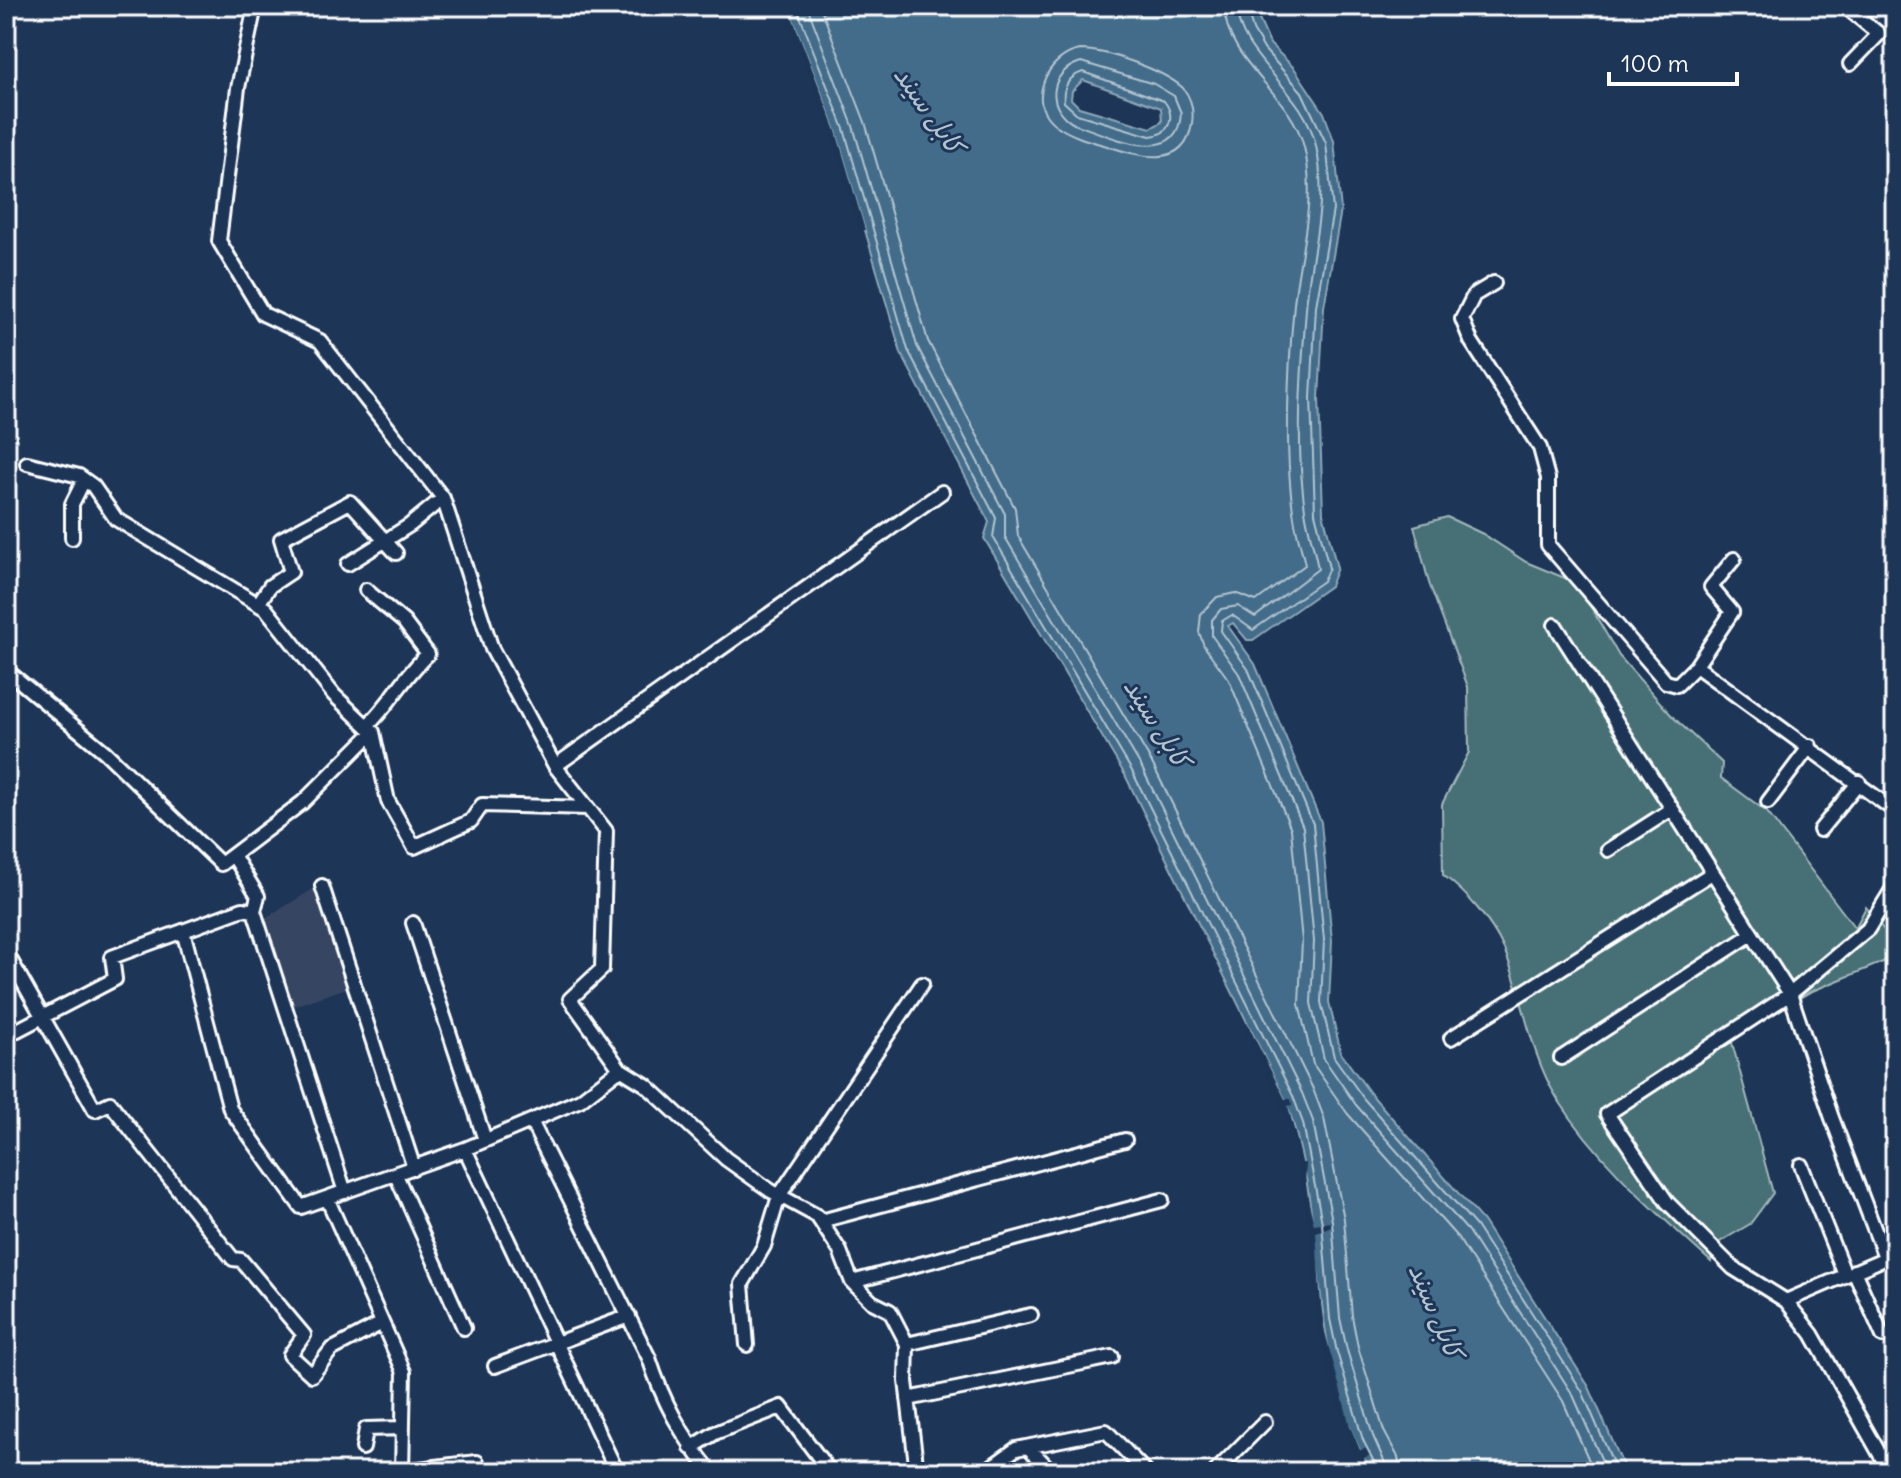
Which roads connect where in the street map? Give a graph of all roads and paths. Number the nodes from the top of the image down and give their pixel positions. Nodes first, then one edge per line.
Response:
1 (255, 6) edge
2 (1845, 6) edge
3 (1850, 64) dead end
4 (1494, 283) dead end
5 (27, 463) dead end
6 (84, 480) junction
7 (942, 492) dead end
8 (443, 498) junction
9 (72, 538) dead end
10 (384, 539) junction
11 (396, 553) dead end
12 (1734, 559) dead end
13 (348, 564) dead end
14 (366, 590) dead end
15 (258, 604) junction
16 (1555, 625) dead end
17 (1696, 666) junction
18 (6, 670) edge
19 (370, 729) junction
20 (1810, 746) junction
21 (555, 766) junction
22 (1859, 782) junction
23 (1768, 802) dead end
24 (588, 808) junction
25 (1672, 809) junction
26 (1895, 811) edge
27 (1820, 830) dead end
28 (1608, 850) dead end
29 (233, 855) junction
30 (1712, 873) junction
31 (1895, 885) edge
32 (322, 886) dead end
33 (254, 911) junction
34 (413, 923) dead end
35 (183, 931) junction
36 (1752, 934) junction
37 (6, 952) edge
38 (922, 984) dead end
39 (1790, 994) junction
40 (43, 1017) junction
41 (6, 1036) edge
42 (1451, 1038) dead end
43 (1561, 1058) dead end
44 (620, 1069) junction
45 (531, 1121) junction
46 (485, 1140) junction
47 (1125, 1140) dead end
48 (465, 1149) junction
49 (1801, 1165) dead end
50 (414, 1168) junction
51 (396, 1175) junction
52 (345, 1192) junction
53 (779, 1196) junction
54 (327, 1198) junction
55 (1162, 1200) dead end
56 (821, 1221) junction
57 (1890, 1256) edge
58 (1849, 1273) junction
59 (852, 1282) junction
60 (1786, 1301) junction
61 (1031, 1315) dead end
62 (629, 1316) junction
63 (382, 1323) junction
64 (464, 1328) dead end
65 (1883, 1336) dead end
66 (556, 1343) junction
67 (907, 1344) junction
68 (747, 1345) dead end
69 (1112, 1357) dead end
70 (495, 1366) dead end
71 (908, 1399) junction
72 (1265, 1422) dead end
73 (403, 1428) junction
74 (1028, 1447) junction
75 (363, 1448) dead end
76 (691, 1448) junction
77 (477, 1462) dead end
78 (402, 1472) edge
79 (617, 1472) edge
80 (711, 1472) edge
81 (830, 1472) edge
82 (917, 1472) edge
83 (984, 1472) edge
84 (1052, 1472) edge
85 (1146, 1472) edge
86 (1215, 1472) edge
87 (1890, 1472) edge

1 - 8 street
2 - 3 street
4 - 17 street
5 - 6 street
6 - 9 street
6 - 15 street
7 - 21 street
8 - 10 street
8 - 21 street
10 - 11 street
10 - 13 street
10 - 15 street
12 - 17 street
14 - 19 street
15 - 19 street
16 - 25 street
17 - 20 street
18 - 29 street
19 - 24 street
19 - 29 street
20 - 22 street
20 - 23 street
21 - 24 street
22 - 26 street
22 - 27 street
24 - 44 street
25 - 28 street
25 - 30 street
29 - 33 street
30 - 36 street
30 - 42 street
31 - 39 street
32 - 50 street
33 - 35 street
33 - 52 street
34 - 46 street
35 - 40 street
35 - 54 street
36 - 39 street
36 - 43 street
37 - 40 street
38 - 53 street
39 - 57 street
39 - 60 street
40 - 41 street
40 - 63 street
44 - 45 street
44 - 53 street
45 - 46 street
45 - 62 street
46 - 48 street
47 - 56 street
48 - 50 street
48 - 66 street
49 - 58 street
50 - 51 street
51 - 52 street
51 - 64 street
52 - 54 street
53 - 56 street
53 - 68 street
54 - 63 street
55 - 59 street
56 - 59 street
57 - 58 street
58 - 60 street
58 - 65 street
59 - 67 street
60 - 87 street
61 - 67 street
62 - 66 street
62 - 76 street
63 - 73 street
66 - 70 street
66 - 79 street
67 - 71 street
69 - 71 street
71 - 82 street
72 - 86 street
73 - 75 street
73 - 78 street
74 - 83 street
74 - 84 street
74 - 85 street
76 - 80 street
76 - 81 street
77 - 78 street

